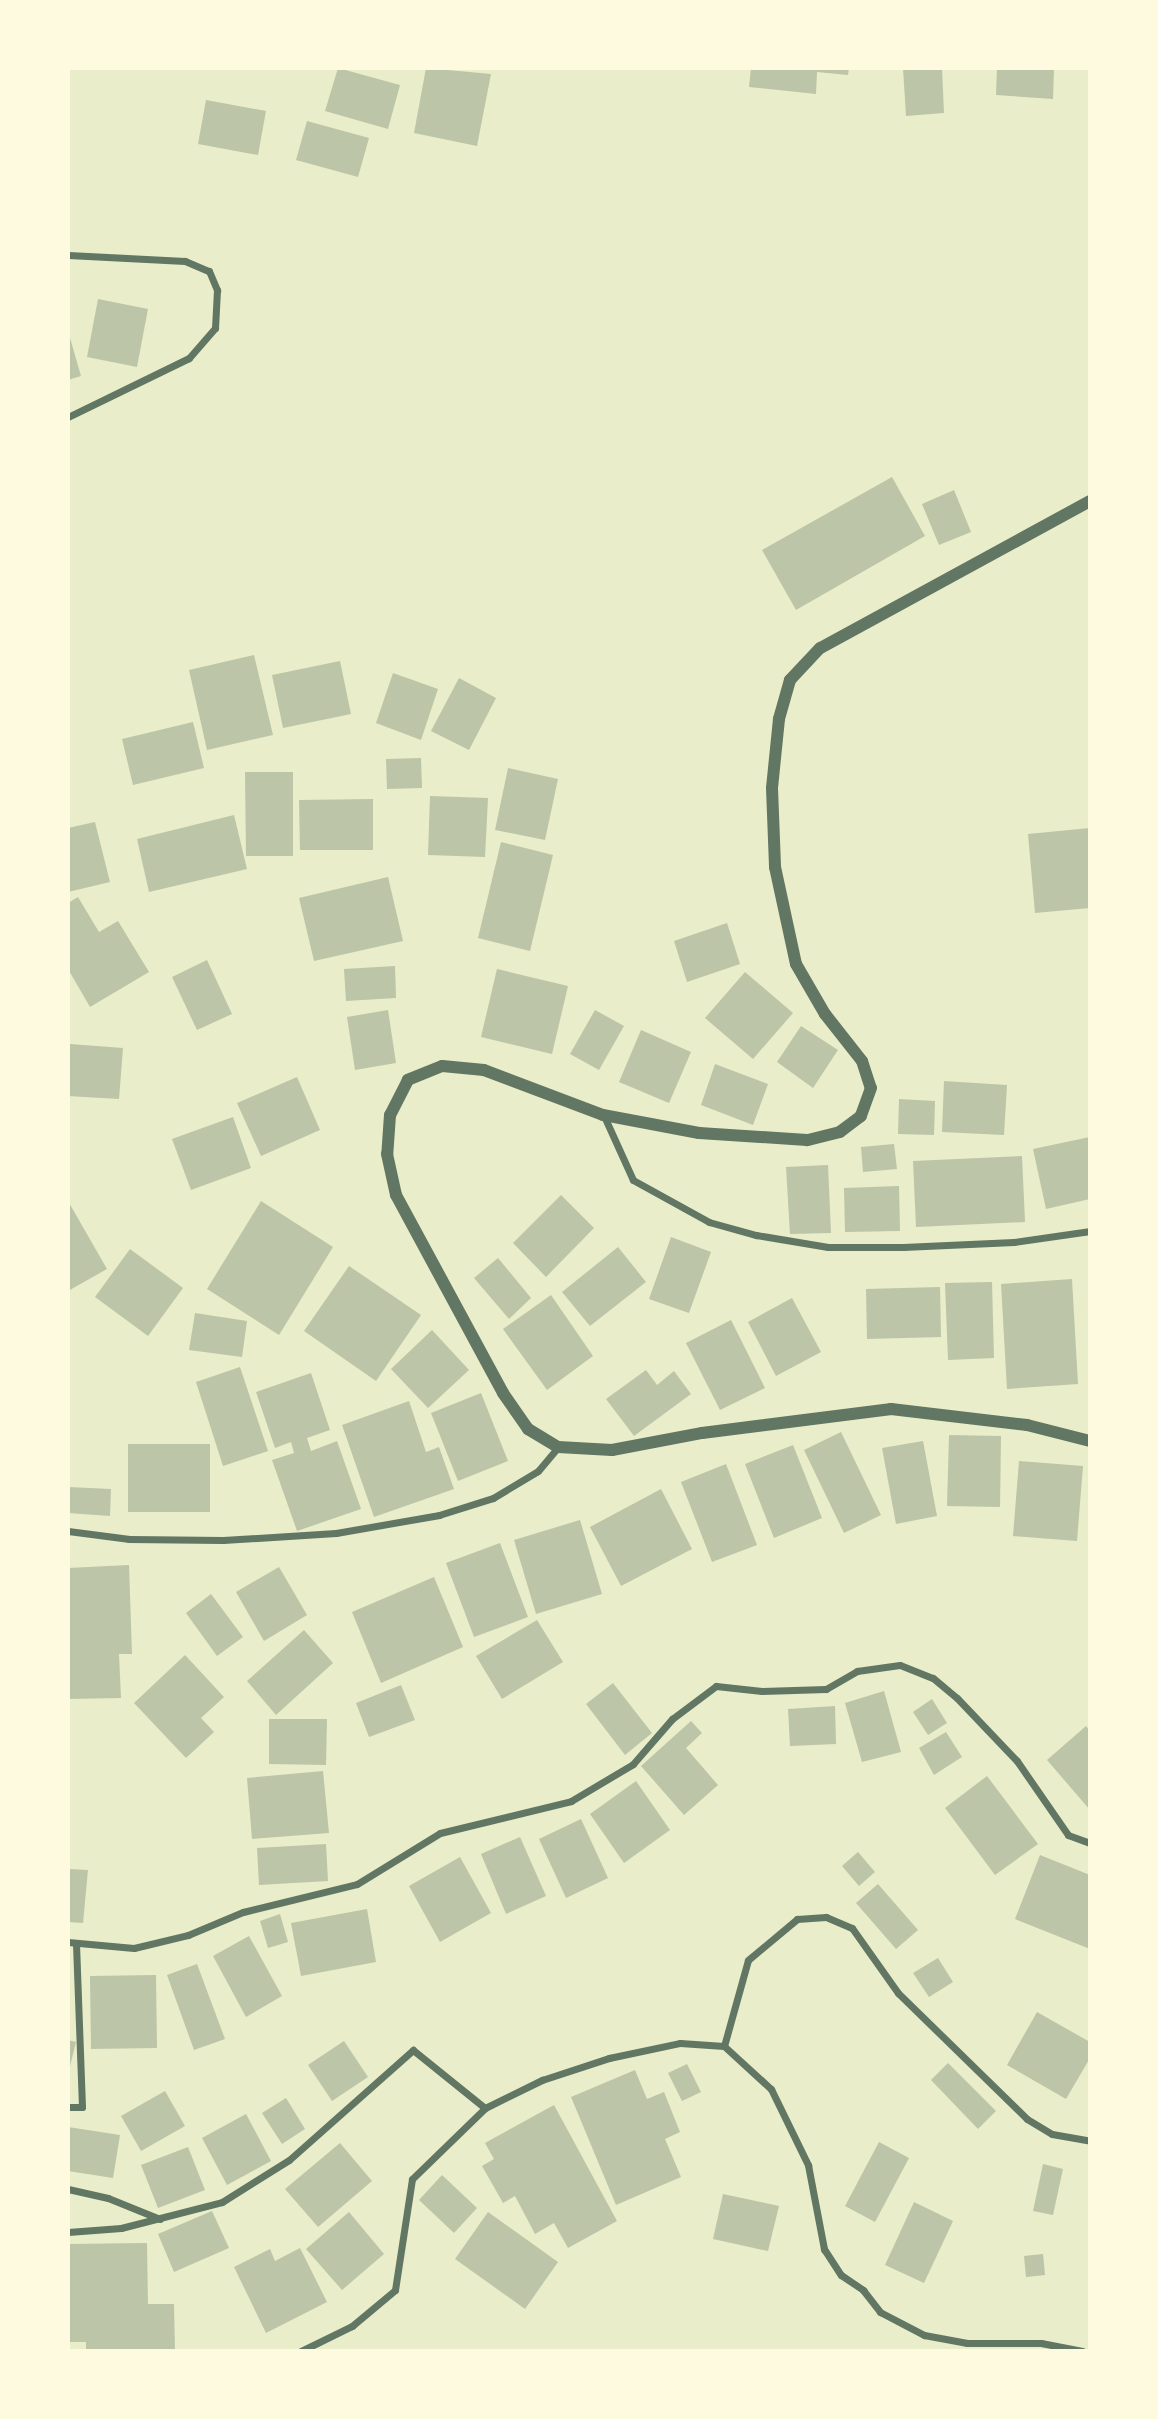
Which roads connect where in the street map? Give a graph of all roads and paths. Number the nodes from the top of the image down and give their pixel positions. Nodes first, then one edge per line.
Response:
1 (68, 255) edge
2 (68, 417) edge
3 (1090, 501) edge
4 (603, 1115) junction
5 (1090, 1231) edge
6 (1090, 1441) edge
7 (558, 1447) junction
8 (68, 1531) edge
9 (1090, 1843) edge
10 (72, 1942) edge
11 (724, 2046) junction
12 (68, 2107) edge
13 (485, 2108) junction
14 (1090, 2141) edge
15 (68, 2189) edge
16 (162, 2220) junction
17 (68, 2232) edge
18 (301, 2351) edge
19 (1082, 2351) edge

1 - 2 street
3 - 4 street
4 - 5 street
4 - 7 street
6 - 7 street
7 - 8 street
9 - 10 street
10 - 12 street
11 - 13 street
11 - 14 street
11 - 19 street
13 - 16 street
13 - 18 street
15 - 16 street
16 - 17 street

